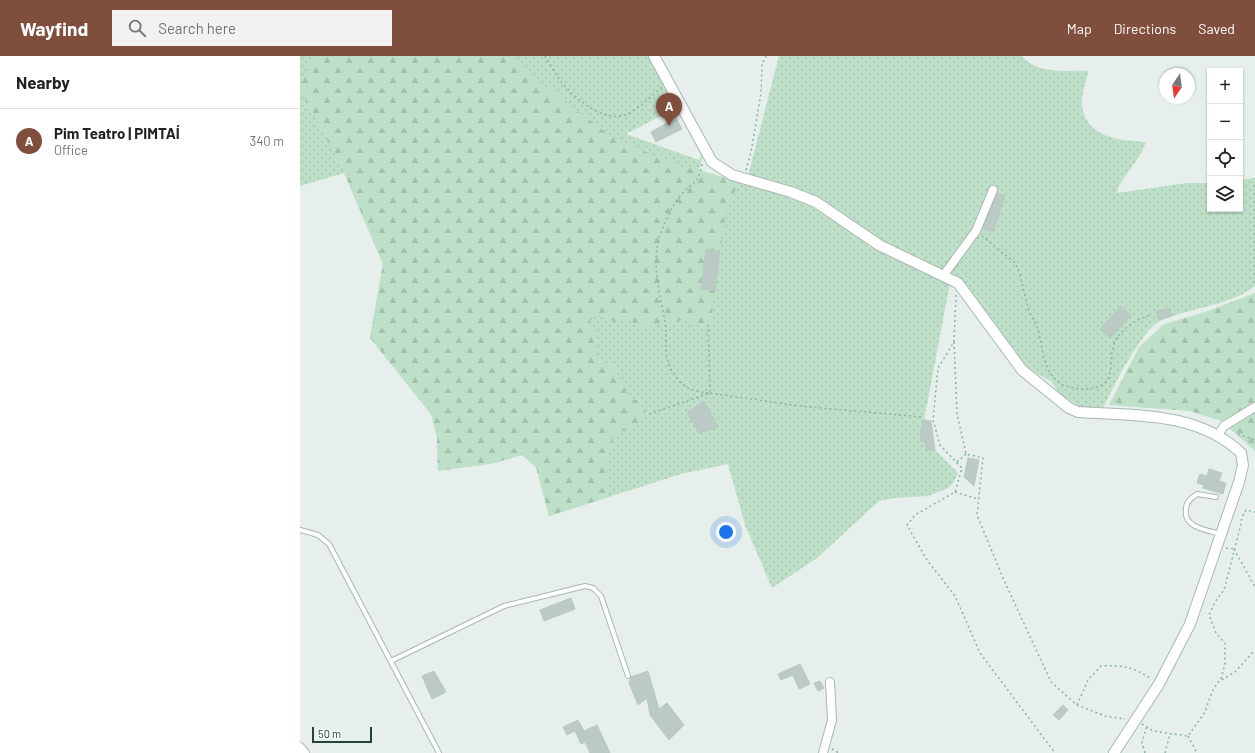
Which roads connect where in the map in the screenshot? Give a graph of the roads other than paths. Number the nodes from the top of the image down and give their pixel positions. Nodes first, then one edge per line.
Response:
1 (654, 56) edge
2 (993, 190) dead end
3 (943, 276) junction
4 (1255, 407) edge
5 (1218, 435) junction
6 (1216, 497) dead end
7 (300, 530) edge
8 (1222, 534) junction
9 (391, 661) junction
10 (628, 676) dead end
11 (830, 682) dead end
12 (300, 747) edge
13 (1118, 751) edge
14 (305, 753) edge
15 (439, 753) edge
16 (823, 753) edge

1 - 3 street
2 - 3 street
3 - 5 street
4 - 5 street
5 - 8 street
6 - 8 lane
7 - 9 lane
8 - 13 street
9 - 10 lane
9 - 15 lane
11 - 16 street
12 - 14 street

